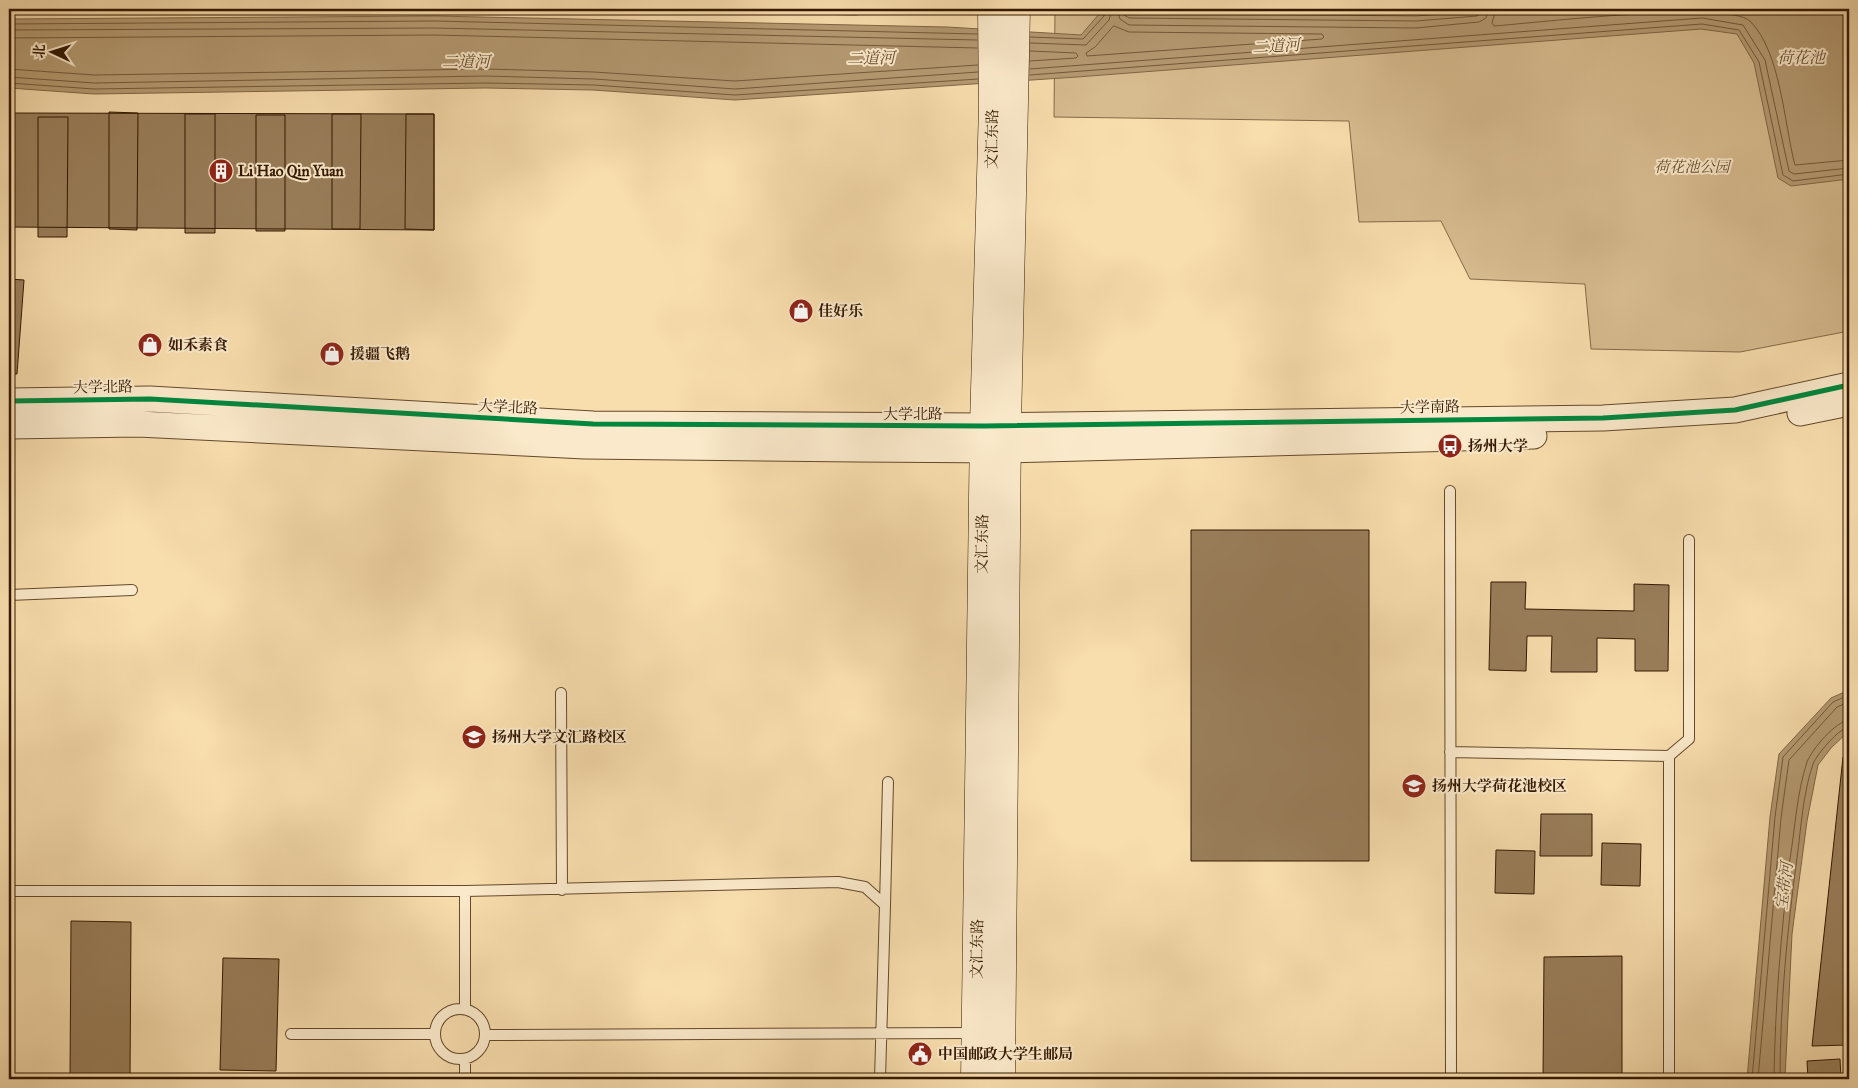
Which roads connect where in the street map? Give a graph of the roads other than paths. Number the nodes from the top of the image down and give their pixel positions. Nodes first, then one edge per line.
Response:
1 (1004, 13) edge
2 (1849, 385) edge
3 (9, 401) edge
4 (1849, 403) edge
5 (9, 426) edge
6 (996, 438) junction
7 (1450, 491) dead end
8 (1689, 540) dead end
9 (132, 590) dead end
10 (9, 595) edge
11 (561, 693) dead end
12 (1450, 752) junction
13 (1669, 756) junction
14 (888, 782) dead end
15 (465, 890) junction
16 (562, 890) junction
17 (9, 891) edge
18 (885, 905) junction
19 (465, 1008) junction
20 (881, 1033) junction
21 (989, 1033) junction
22 (291, 1034) dead end
23 (435, 1034) junction
24 (485, 1035) junction
25 (465, 1059) junction
26 (465, 1079) edge
27 (880, 1079) edge
28 (975, 1079) edge
29 (1001, 1079) edge
30 (1451, 1079) edge
31 (1669, 1079) edge

1 - 6 main road, 文汇东路
2 - 6 street, 大学南路
3 - 6 street, 大学北路
4 - 6 street, 大学南路
5 - 6 street
6 - 21 main road, 文汇东路
7 - 12 lane
8 - 13 lane
9 - 10 lane
11 - 16 lane
12 - 13 lane
12 - 30 lane
13 - 31 lane
14 - 18 lane
15 - 16 lane
15 - 17 lane
15 - 19 lane
16 - 18 lane
18 - 20 lane
19 - 23 lane
19 - 24 lane
20 - 21 lane
20 - 24 lane
20 - 27 lane
21 - 28 main road, 文汇东路
21 - 29 main road, 文汇东路
22 - 23 lane
23 - 25 lane
24 - 25 lane
25 - 26 lane

